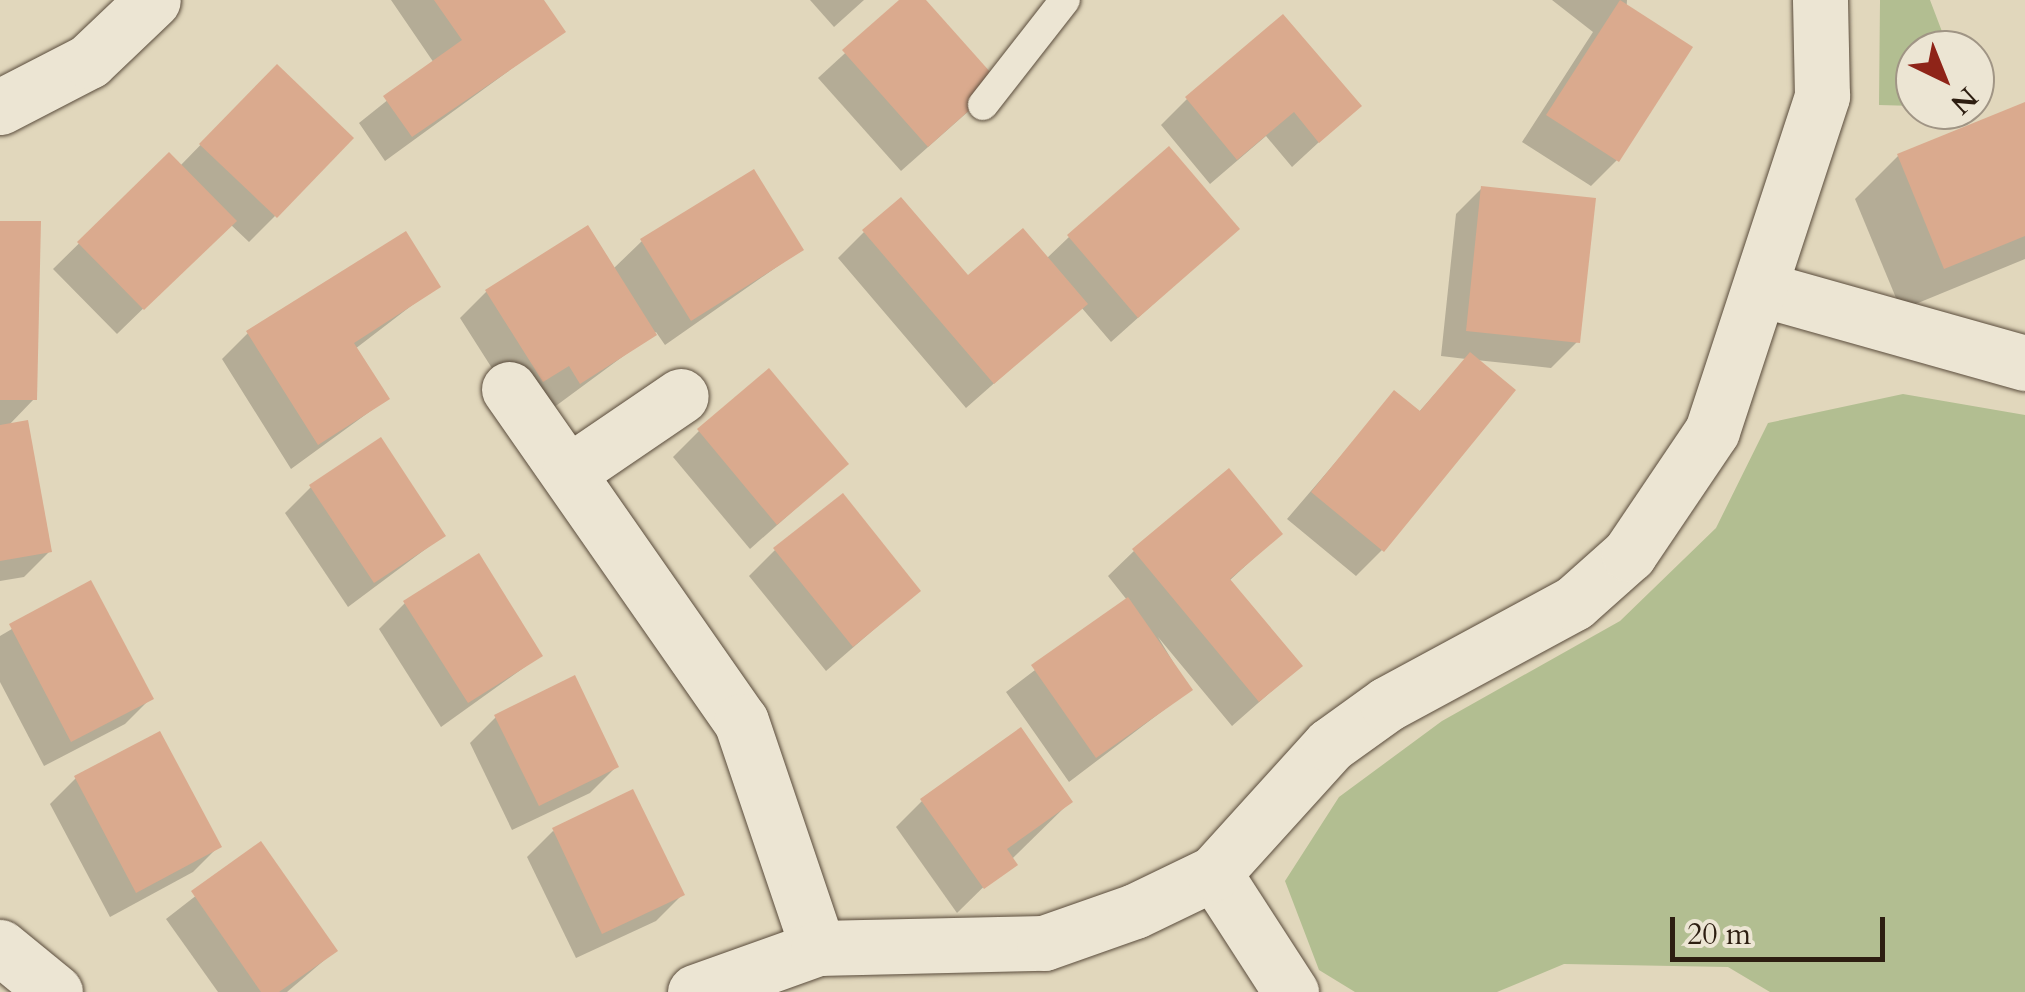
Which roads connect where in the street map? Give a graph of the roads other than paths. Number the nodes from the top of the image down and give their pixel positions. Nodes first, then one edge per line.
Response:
1 (153, 0) edge
2 (1065, 0) edge
3 (1820, 0) edge
4 (983, 104) dead end
5 (0, 107) edge
6 (1766, 290) junction
7 (2025, 363) edge
8 (508, 389) dead end
9 (681, 396) dead end
10 (569, 472) junction
11 (1214, 874) junction
12 (0, 947) edge
13 (818, 948) junction
14 (54, 992) edge
15 (695, 992) edge
16 (1291, 992) edge

1 - 5 street
2 - 4 lane
3 - 6 street
6 - 7 street
6 - 11 street
8 - 10 street
9 - 10 street
10 - 13 street
11 - 13 street
11 - 16 street
12 - 14 street
13 - 15 street

